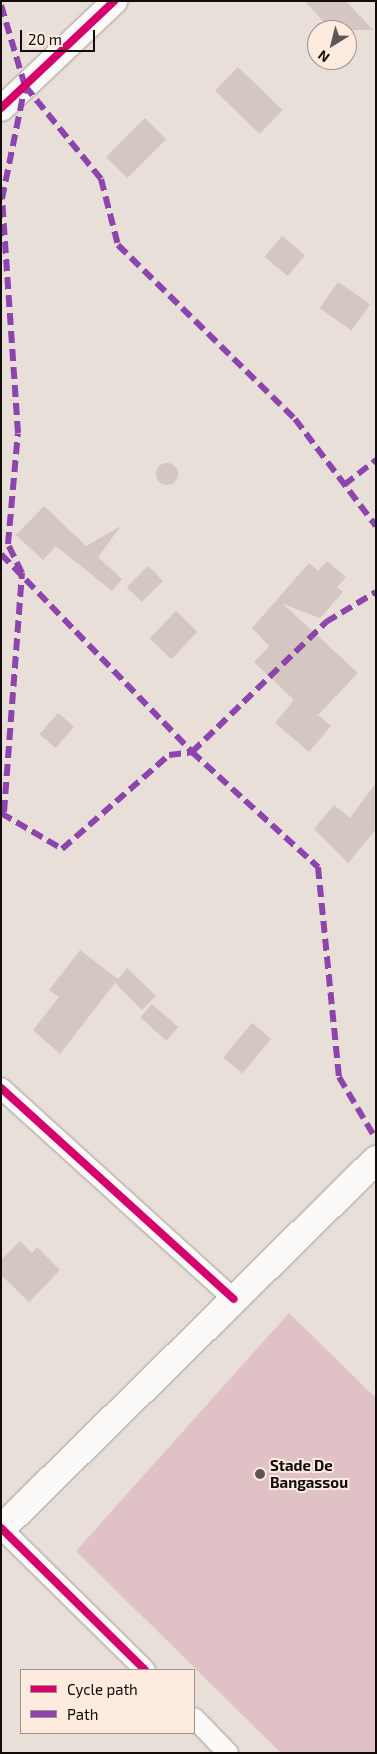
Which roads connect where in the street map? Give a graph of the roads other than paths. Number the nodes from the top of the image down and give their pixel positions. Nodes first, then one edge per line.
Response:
1 (114, 1) edge
2 (1, 108) edge
3 (1, 1088) edge
4 (376, 1160) edge
5 (234, 1299) junction
6 (1, 1528) edge
7 (144, 1669) edge
8 (195, 1719) edge
9 (228, 1753) edge

1 - 2 street
3 - 5 street
4 - 5 main road
5 - 6 main road
6 - 7 street
8 - 9 street

